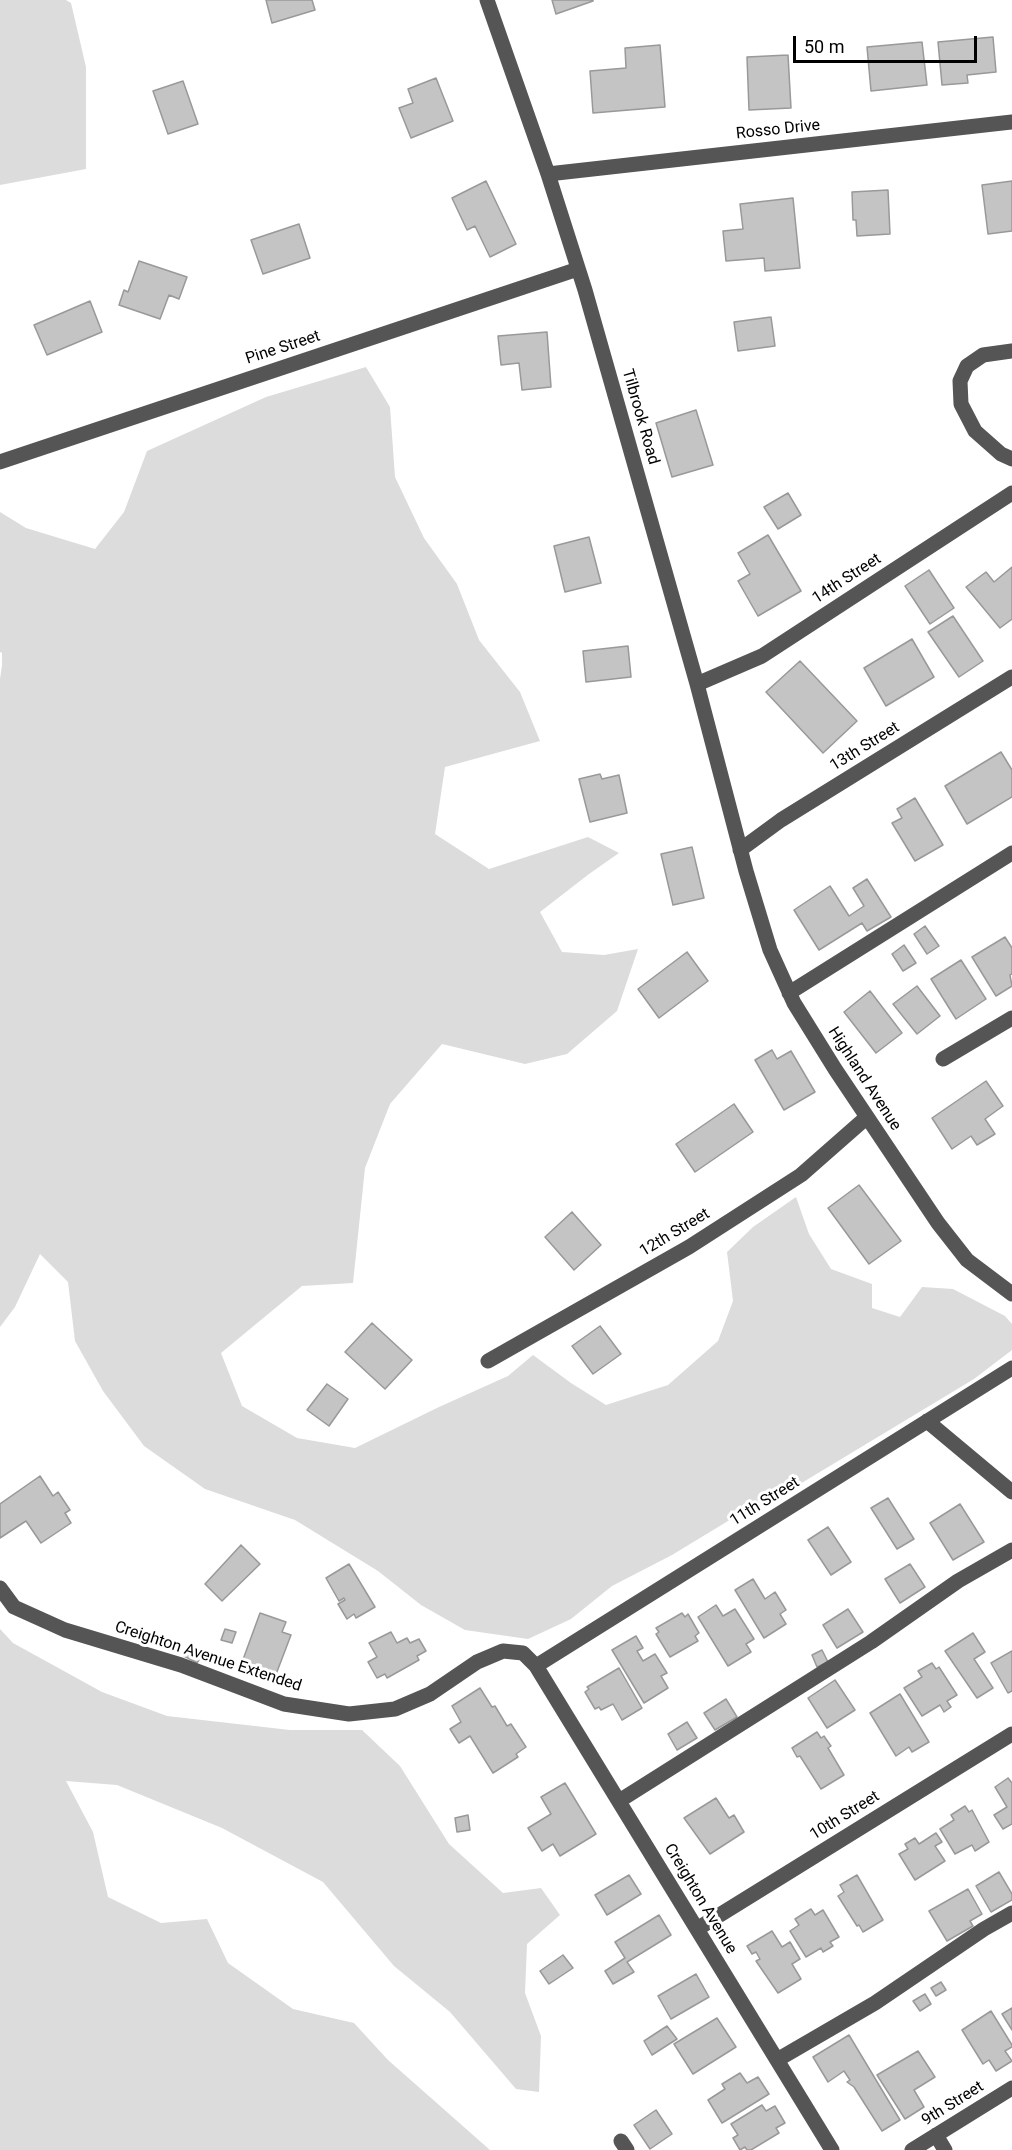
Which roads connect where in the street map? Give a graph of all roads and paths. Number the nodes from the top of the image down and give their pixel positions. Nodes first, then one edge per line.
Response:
1 (487, 0) edge
2 (1012, 122) edge
3 (548, 174) junction
4 (578, 269) junction
5 (1012, 351) edge
6 (1012, 459) edge
7 (0, 462) edge
8 (1012, 493) edge
9 (1012, 677) edge
10 (697, 684) junction
11 (740, 850) junction
12 (1012, 853) edge
13 (789, 993) junction
14 (1012, 1018) edge
15 (943, 1059) dead end
16 (867, 1117) junction
17 (1012, 1294) edge
18 (488, 1361) dead end
19 (1012, 1368) edge
20 (927, 1422) junction
21 (1012, 1492) edge
22 (1012, 1550) edge
23 (0, 1588) edge
24 (536, 1666) junction
25 (1012, 1734) edge
26 (619, 1801) junction
27 (1012, 1913) edge
28 (697, 1929) junction
29 (777, 2060) junction
30 (1012, 2088) edge
31 (936, 2135) junction
32 (832, 2150) edge
33 (912, 2150) edge
34 (945, 2150) edge

1 - 3 street, Tilbrook Road
2 - 3 street, Rosso Drive
3 - 4 street, Tilbrook Road
4 - 7 street, Pine Street
4 - 10 street, Tilbrook Road
5 - 6 street
8 - 10 street, 14th Street
9 - 11 street, 13th Street
10 - 11 street, Tilbrook Road
11 - 13 street, Highland Avenue
12 - 13 street
13 - 16 street, Highland Avenue
14 - 15 street
16 - 17 street, Highland Avenue
16 - 18 street, 12th Street
19 - 20 street, 11th Street
20 - 21 street
20 - 24 street, 11th Street
22 - 26 street
23 - 24 street, Creighton Avenue Extended
24 - 26 street, Creighton Avenue
25 - 28 street, 10th Street
26 - 28 street, Creighton Avenue
27 - 29 street
28 - 29 street, Creighton Avenue
29 - 32 street, Creighton Avenue
30 - 31 street, 9th Street
31 - 33 street, 9th Street
31 - 34 street

